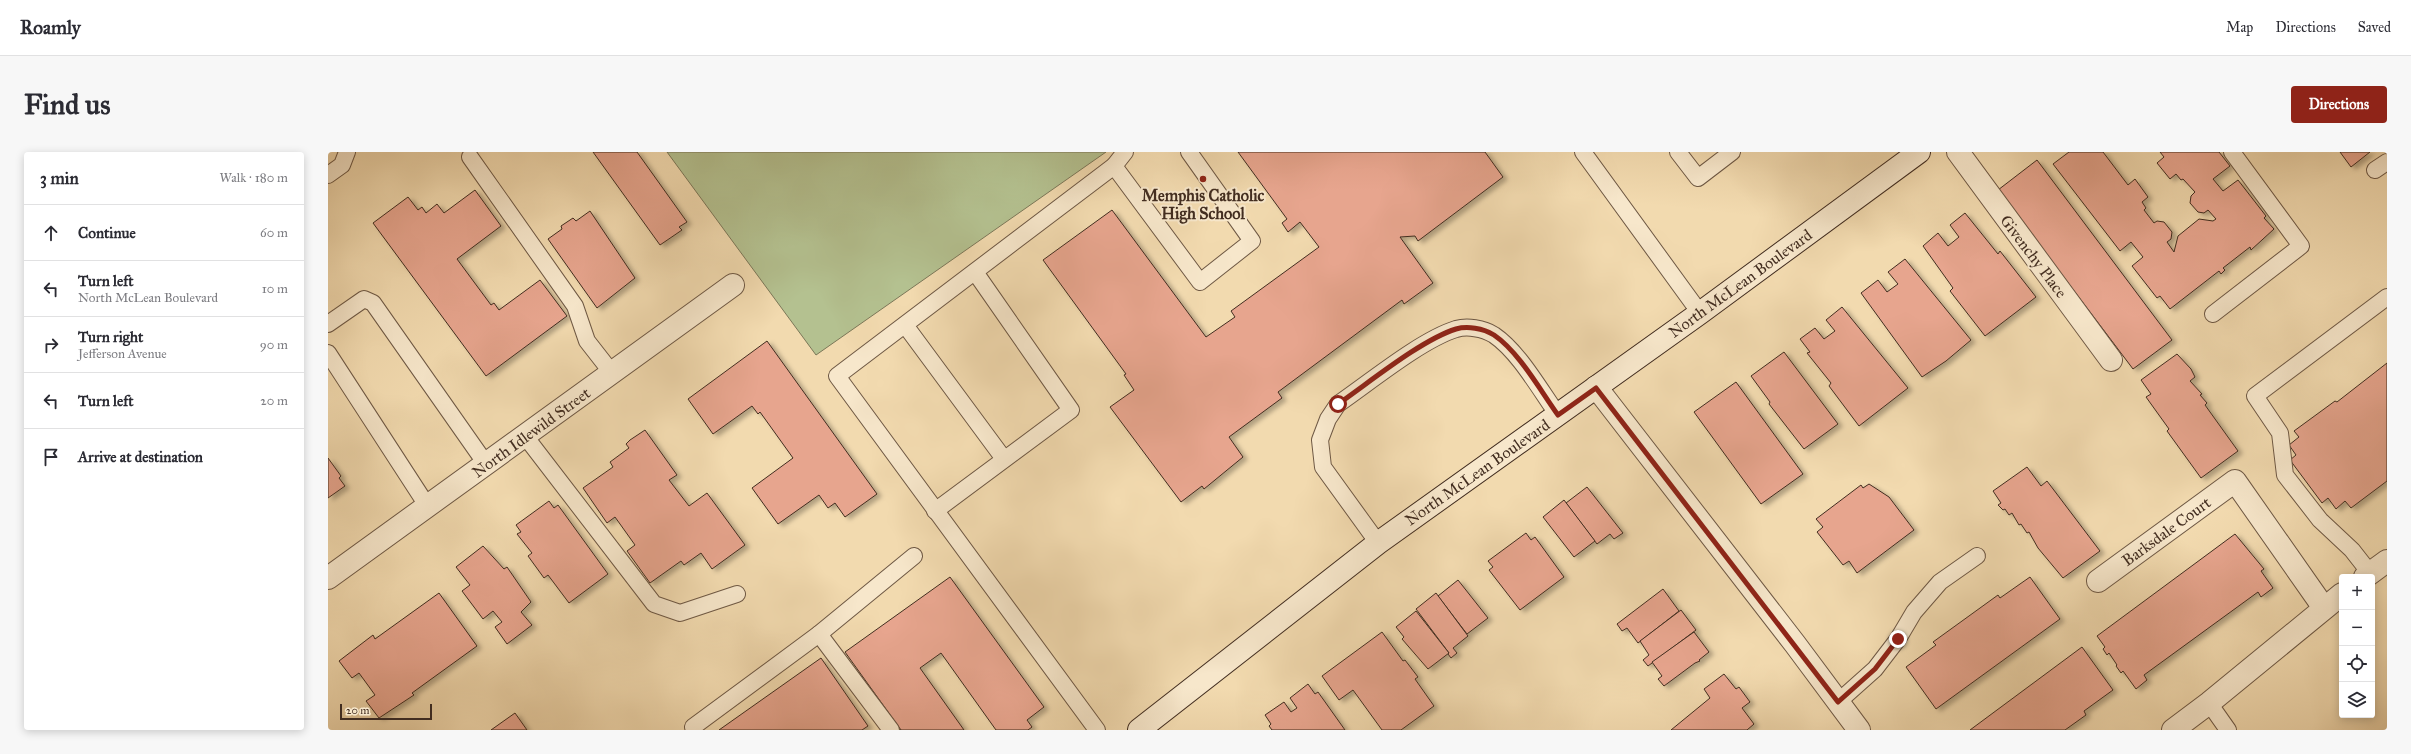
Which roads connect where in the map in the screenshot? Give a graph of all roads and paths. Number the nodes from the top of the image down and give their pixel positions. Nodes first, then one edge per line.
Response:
1 (347, 152) edge
2 (1125, 152) edge
3 (1189, 152) edge
4 (1678, 152) edge
5 (1732, 152) edge
6 (1919, 152) edge
7 (1958, 152) edge
8 (2232, 152) edge
9 (1588, 154) edge
10 (470, 157) dead end
11 (1114, 166) junction
12 (328, 175) edge
13 (975, 272) junction
14 (733, 285) dead end
15 (2387, 297) edge
16 (1700, 313) junction
17 (2213, 314) dead end
18 (328, 324) edge
19 (905, 324) junction
20 (328, 353) edge
21 (2111, 360) dead end
22 (612, 373) junction
23 (1596, 388) junction
24 (1558, 415) junction
25 (525, 436) junction
26 (1004, 459) junction
27 (486, 464) junction
28 (428, 507) junction
29 (935, 511) junction
30 (1378, 543) junction
31 (914, 556) dead end
32 (1977, 556) dead end
33 (2374, 570) edge
34 (328, 578) edge
35 (2098, 581) dead end
36 (737, 594) dead end
37 (2339, 596) edge
38 (2324, 608) junction
39 (819, 634) junction
40 (1838, 702) junction
41 (2209, 703) junction
42 (694, 727) dead end
43 (891, 730) edge
44 (1097, 730) edge
45 (1138, 730) edge
46 (1859, 730) edge
47 (2173, 730) edge
48 (2228, 730) edge

1 - 12 lane
2 - 11 lane
3 - 11 lane
4 - 5 lane
6 - 16 street, North McLean Boulevard
7 - 21 street, Givenchy Place
8 - 17 lane
9 - 16 lane
10 - 22 lane
11 - 13 lane
13 - 19 lane
13 - 26 lane
14 - 22 street, North Idlewild Street
15 - 33 lane
16 - 23 street, North McLean Boulevard
18 - 27 lane
19 - 26 lane
19 - 29 lane
20 - 28 lane
22 - 25 street, North Idlewild Street
23 - 24 street, North McLean Boulevard
23 - 40 street
24 - 30 street, North McLean Boulevard
24 - 30 lane
25 - 27 street, North Idlewild Street
25 - 36 lane
26 - 29 lane
27 - 28 street, North Idlewild Street
28 - 34 street, North Idlewild Street
29 - 44 lane
30 - 45 street, North McLean Boulevard
31 - 39 lane
32 - 40 lane
35 - 38 street, Barksdale Court
37 - 38 street
38 - 41 street
39 - 42 lane
39 - 43 lane
40 - 46 street
41 - 47 street
41 - 48 lane

